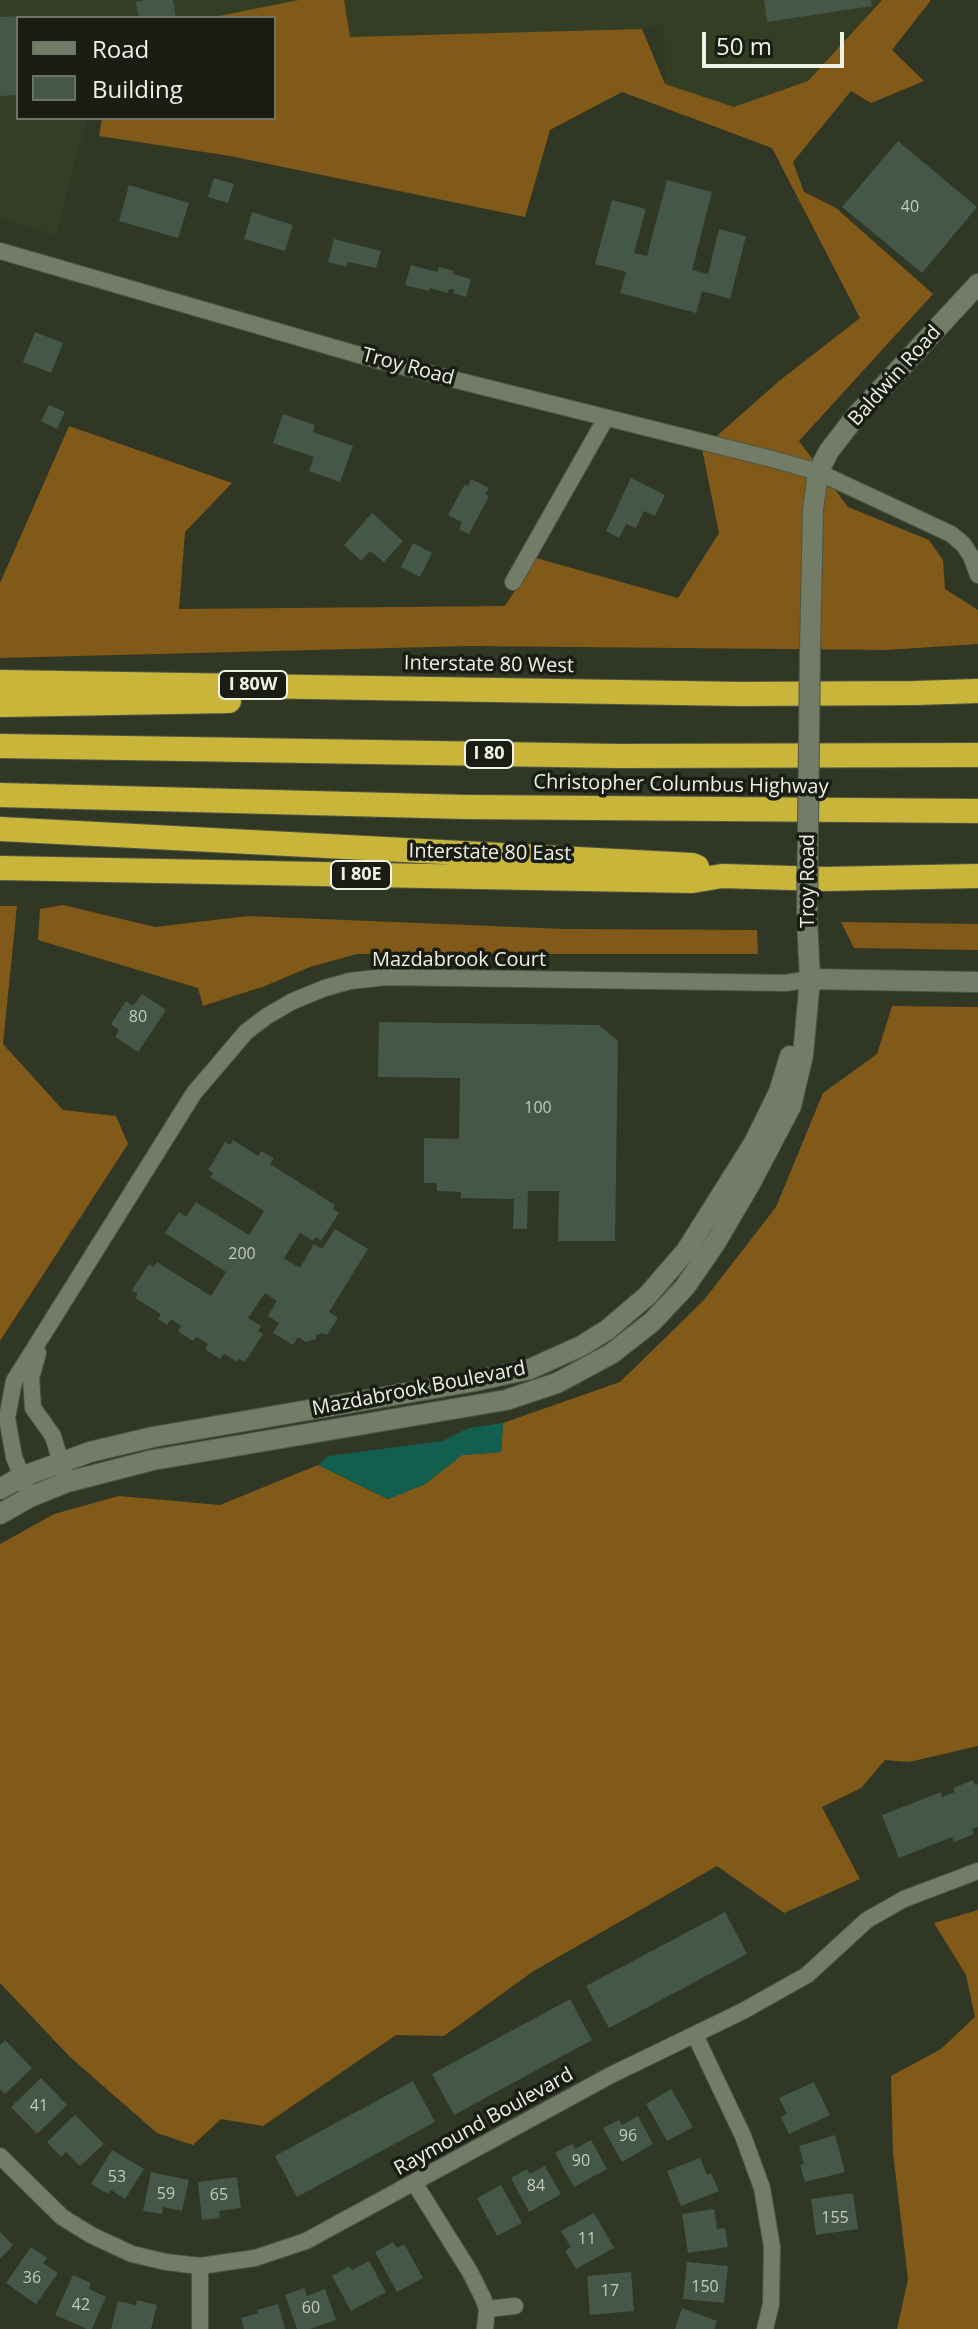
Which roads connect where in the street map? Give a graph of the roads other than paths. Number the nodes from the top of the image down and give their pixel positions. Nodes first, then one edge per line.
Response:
1 (0, 251) edge
2 (978, 284) edge
3 (606, 418) junction
4 (818, 472) junction
5 (978, 575) edge
6 (513, 582) dead end
7 (0, 682) edge
8 (507, 689) junction
9 (978, 691) edge
10 (0, 705) edge
11 (0, 746) edge
12 (978, 755) edge
13 (0, 795) edge
14 (978, 811) edge
15 (0, 829) edge
16 (0, 868) edge
17 (722, 876) junction
18 (978, 876) edge
19 (810, 979) junction
20 (978, 982) edge
21 (44, 1334) junction
22 (60, 1461) junction
23 (21, 1477) junction
24 (67, 1482) junction
25 (0, 1489) edge
26 (30, 1497) junction
27 (0, 1514) edge
28 (978, 1871) edge
29 (695, 2035) junction
30 (0, 2156) edge
31 (415, 2184) junction
32 (200, 2266) junction
33 (515, 2306) dead end
34 (487, 2309) junction
35 (200, 2329) edge
36 (485, 2329) edge
37 (765, 2329) edge

1 - 3 street, Troy Road
2 - 4 street, Baldwin Road
3 - 4 street, Troy Road
3 - 6 street
4 - 5 street, Troy Road
4 - 19 street, Troy Road, bridge
7 - 8 highway, Interstate 80 West / I 80W
8 - 9 highway, Interstate 80 West / I 80W
8 - 10 highway
11 - 12 highway, Christopher Columbus Highway / I 80
13 - 14 highway, Christopher Columbus Highway
15 - 17 highway
16 - 17 highway, Interstate 80 East / I 80E
17 - 18 highway, Interstate 80 East / I 80E
19 - 20 street
19 - 21 street, Mazdabrook Court
19 - 22 street, Mazdabrook Boulevard
19 - 24 street, Mazdabrook Boulevard
21 - 22 street, Mazdabrook Court
21 - 23 street, Mazdabrook Court
22 - 23 street, Mazdabrook Boulevard
22 - 24 street, Mazdabrook Court
23 - 25 street, Mazdabrook Boulevard
23 - 26 street, Mazdabrook Court
24 - 26 street, Mazdabrook Boulevard
26 - 27 street, Mazdabrook Boulevard
28 - 29 street, Raymound Boulevard
29 - 31 street, Raymound Boulevard
29 - 37 street
30 - 32 street, Raymound Boulevard
31 - 32 street, Raymound Boulevard
31 - 34 street
32 - 35 street
33 - 34 street
34 - 36 street

